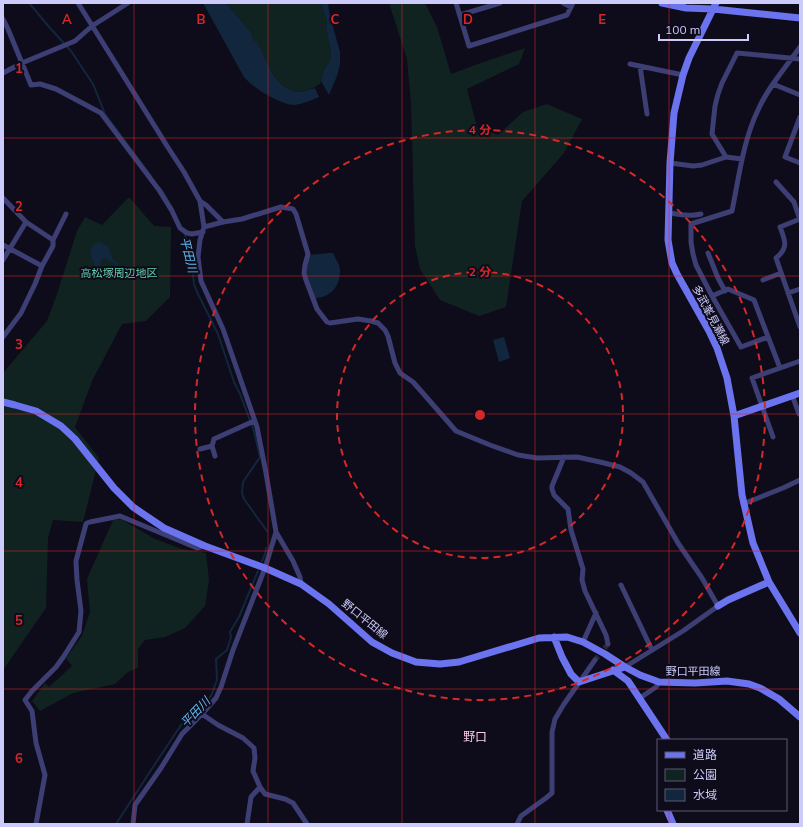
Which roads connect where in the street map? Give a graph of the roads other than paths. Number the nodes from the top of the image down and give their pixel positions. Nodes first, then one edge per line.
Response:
1 (78, 3) edge
2 (128, 3) edge
3 (456, 3) edge
4 (500, 3) edge
5 (563, 3) edge
6 (662, 3) edge
7 (572, 5) edge
8 (714, 6) edge
9 (460, 15) junction
10 (800, 18) edge
11 (3, 19) edge
12 (92, 26) junction
13 (800, 46) edge
14 (792, 58) junction
15 (800, 59) edge
16 (22, 63) junction
17 (630, 64) dead end
18 (640, 66) junction
19 (3, 73) edge
20 (683, 75) junction
21 (773, 84) junction
22 (800, 95) edge
23 (647, 114) dead end
24 (800, 117) edge
25 (726, 157) junction
26 (742, 159) junction
27 (670, 163) junction
28 (800, 163) edge
29 (776, 182) dead end
30 (4, 201) edge
31 (200, 201) junction
32 (669, 212) junction
33 (66, 214) dead end
34 (701, 214) dead end
35 (800, 220) edge
36 (26, 222) junction
37 (223, 222) junction
38 (203, 229) junction
39 (53, 240) junction
40 (3, 245) edge
41 (9, 249) junction
42 (708, 253) dead end
43 (3, 260) edge
44 (42, 266) junction
45 (781, 273) junction
46 (763, 280) dead end
47 (800, 289) edge
48 (725, 290) junction
49 (788, 293) junction
50 (712, 296) junction
51 (800, 327) edge
52 (3, 336) edge
53 (768, 337) junction
54 (800, 361) edge
55 (780, 368) junction
56 (800, 393) edge
57 (792, 395) junction
58 (3, 402) edge
59 (762, 406) junction
60 (799, 414) dead end
61 (734, 416) junction
62 (252, 422) junction
63 (773, 437) dead end
64 (212, 446) junction
65 (200, 450) dead end
66 (215, 456) dead end
67 (564, 457) junction
68 (800, 480) edge
69 (743, 504) junction
70 (276, 532) junction
71 (205, 546) junction
72 (265, 568) junction
73 (769, 582) junction
74 (301, 584) junction
75 (621, 584) dead end
76 (718, 606) junction
77 (596, 612) junction
78 (800, 633) edge
79 (554, 637) junction
80 (583, 642) junction
81 (608, 644) dead end
82 (652, 650) junction
83 (595, 660) tunnel mouth
84 (625, 666) junction
85 (613, 670) junction
86 (579, 682) junction
87 (659, 682) junction
88 (640, 698) junction
89 (202, 714) junction
90 (800, 717) edge
91 (666, 739) edge
92 (260, 787) junction
93 (667, 811) edge
94 (36, 824) edge
95 (133, 824) edge
96 (247, 824) edge
97 (307, 824) edge
98 (517, 824) edge
99 (672, 824) edge

1 - 12 street
2 - 12 street
3 - 9 street
4 - 9 street
5 - 7 street
6 - 8 main road
7 - 9 street
8 - 10 main road
8 - 20 main road, 多武峯見瀬線
11 - 16 street
12 - 16 street
12 - 31 street
13 - 14 street
14 - 15 street
14 - 21 street
14 - 25 street
16 - 19 street
16 - 38 street
17 - 18 street
18 - 20 street
18 - 23 street
20 - 27 main road, 多武峯見瀬線
21 - 22 street
21 - 26 street
24 - 28 street
25 - 26 street
25 - 27 street
26 - 50 street
27 - 32 main road, 多武峯見瀬線
29 - 35 street
30 - 36 street
31 - 37 street
31 - 38 street
32 - 34 street
32 - 61 main road, 多武峯見瀬線
33 - 39 street
35 - 45 street
36 - 39 street
36 - 41 street
37 - 38 street
37 - 67 street
38 - 62 street
39 - 44 street
40 - 41 street
41 - 43 street
41 - 44 street
42 - 48 street
44 - 52 street
45 - 46 street
45 - 49 street
47 - 49 street
48 - 50 street
48 - 53 street
49 - 51 street
50 - 53 street
53 - 55 street
54 - 55 street
55 - 59 street
56 - 57 main road
57 - 59 main road
57 - 60 street
58 - 71 main road, 野口平田線
59 - 61 main road
59 - 63 street
61 - 69 main road, 多武峯見瀬線
62 - 64 street
62 - 70 street
64 - 65 street
64 - 66 street
67 - 76 street
67 - 77 street
68 - 69 street
69 - 73 main road, 多武峯見瀬線
70 - 72 street
70 - 74 street
71 - 72 main road, 野口平田線
71 - 94 street
72 - 74 main road, 野口平田線
72 - 89 street
73 - 76 main road
73 - 78 main road, 多武峯見瀬線
74 - 79 main road, 野口平田線
75 - 82 street
76 - 82 street
77 - 80 street
77 - 81 street
79 - 80 main road, 野口平田線
79 - 86 main road
80 - 84 main road, 野口平田線
82 - 84 street
83 - 86 street
84 - 85 main road
84 - 87 main road, 野口平田線
85 - 86 main road
85 - 88 main road
86 - 98 street
87 - 88 street
87 - 90 main road, 野口平田線
88 - 91 main road
89 - 92 street
89 - 95 street
92 - 96 street
92 - 97 street
93 - 99 main road

